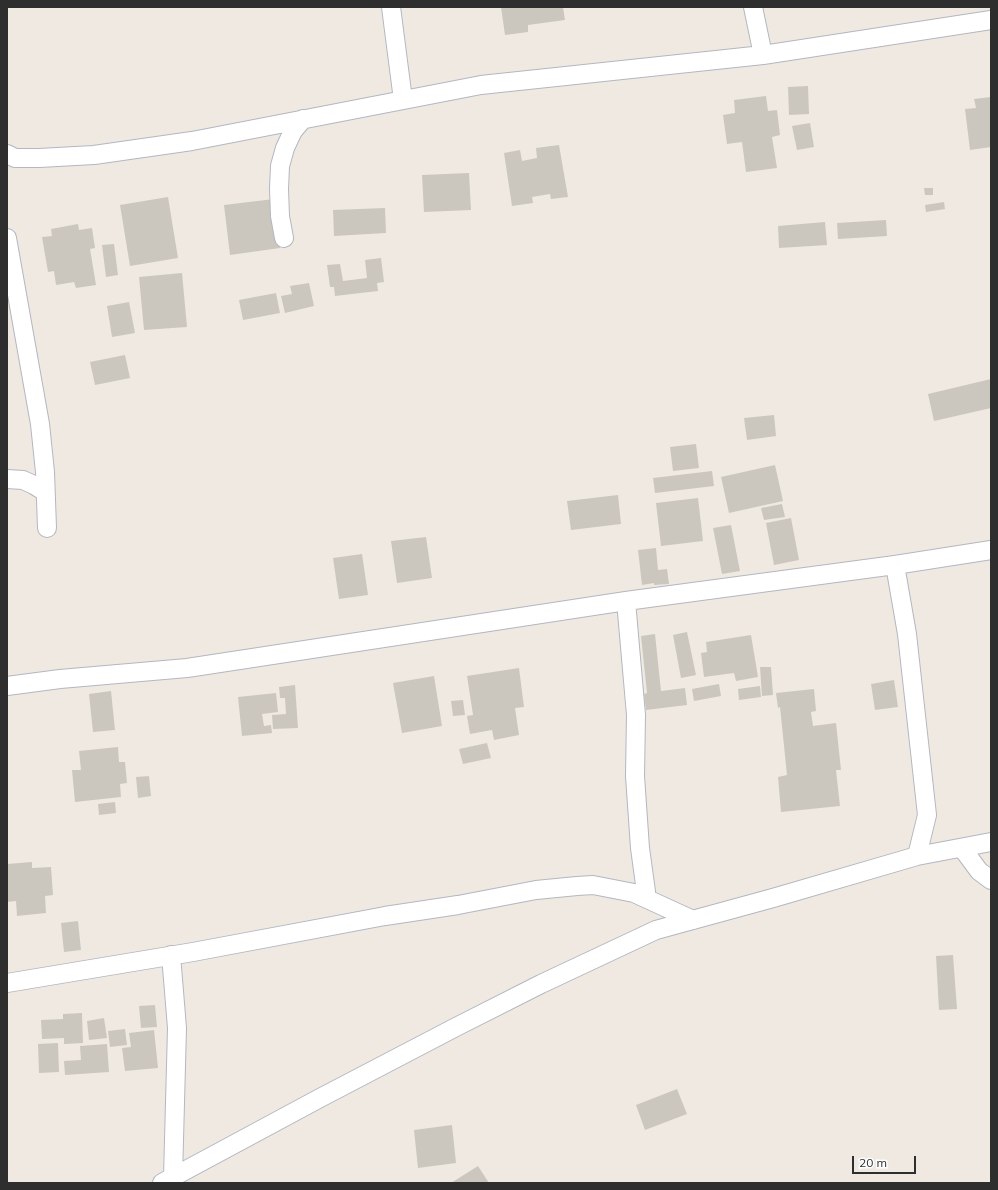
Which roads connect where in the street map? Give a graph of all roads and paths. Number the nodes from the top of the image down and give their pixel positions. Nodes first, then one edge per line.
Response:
1 (391, 7) edge
2 (753, 7) edge
3 (991, 20) edge
4 (763, 55) junction
5 (404, 100) junction
6 (303, 119) junction
7 (7, 154) edge
8 (7, 238) edge
9 (284, 238) dead end
10 (7, 479) edge
11 (45, 492) junction
12 (47, 528) dead end
13 (991, 550) edge
14 (895, 565) junction
15 (626, 601) junction
16 (7, 686) edge
17 (991, 842) edge
18 (962, 848) junction
19 (917, 856) junction
20 (991, 880) edge
21 (647, 899) junction
22 (693, 920) junction
23 (171, 956) junction
24 (7, 983) edge
25 (168, 1180) edge

1 - 5 street
2 - 4 street
3 - 4 street
4 - 5 street
5 - 6 street
6 - 7 street
6 - 9 street
8 - 11 street
10 - 11 street
11 - 12 street
13 - 14 street
14 - 15 street
14 - 19 street
15 - 16 street
15 - 21 street
17 - 18 street
18 - 19 street
18 - 20 street
19 - 22 street
21 - 22 street
21 - 23 street
22 - 25 street
23 - 24 street
23 - 25 street

